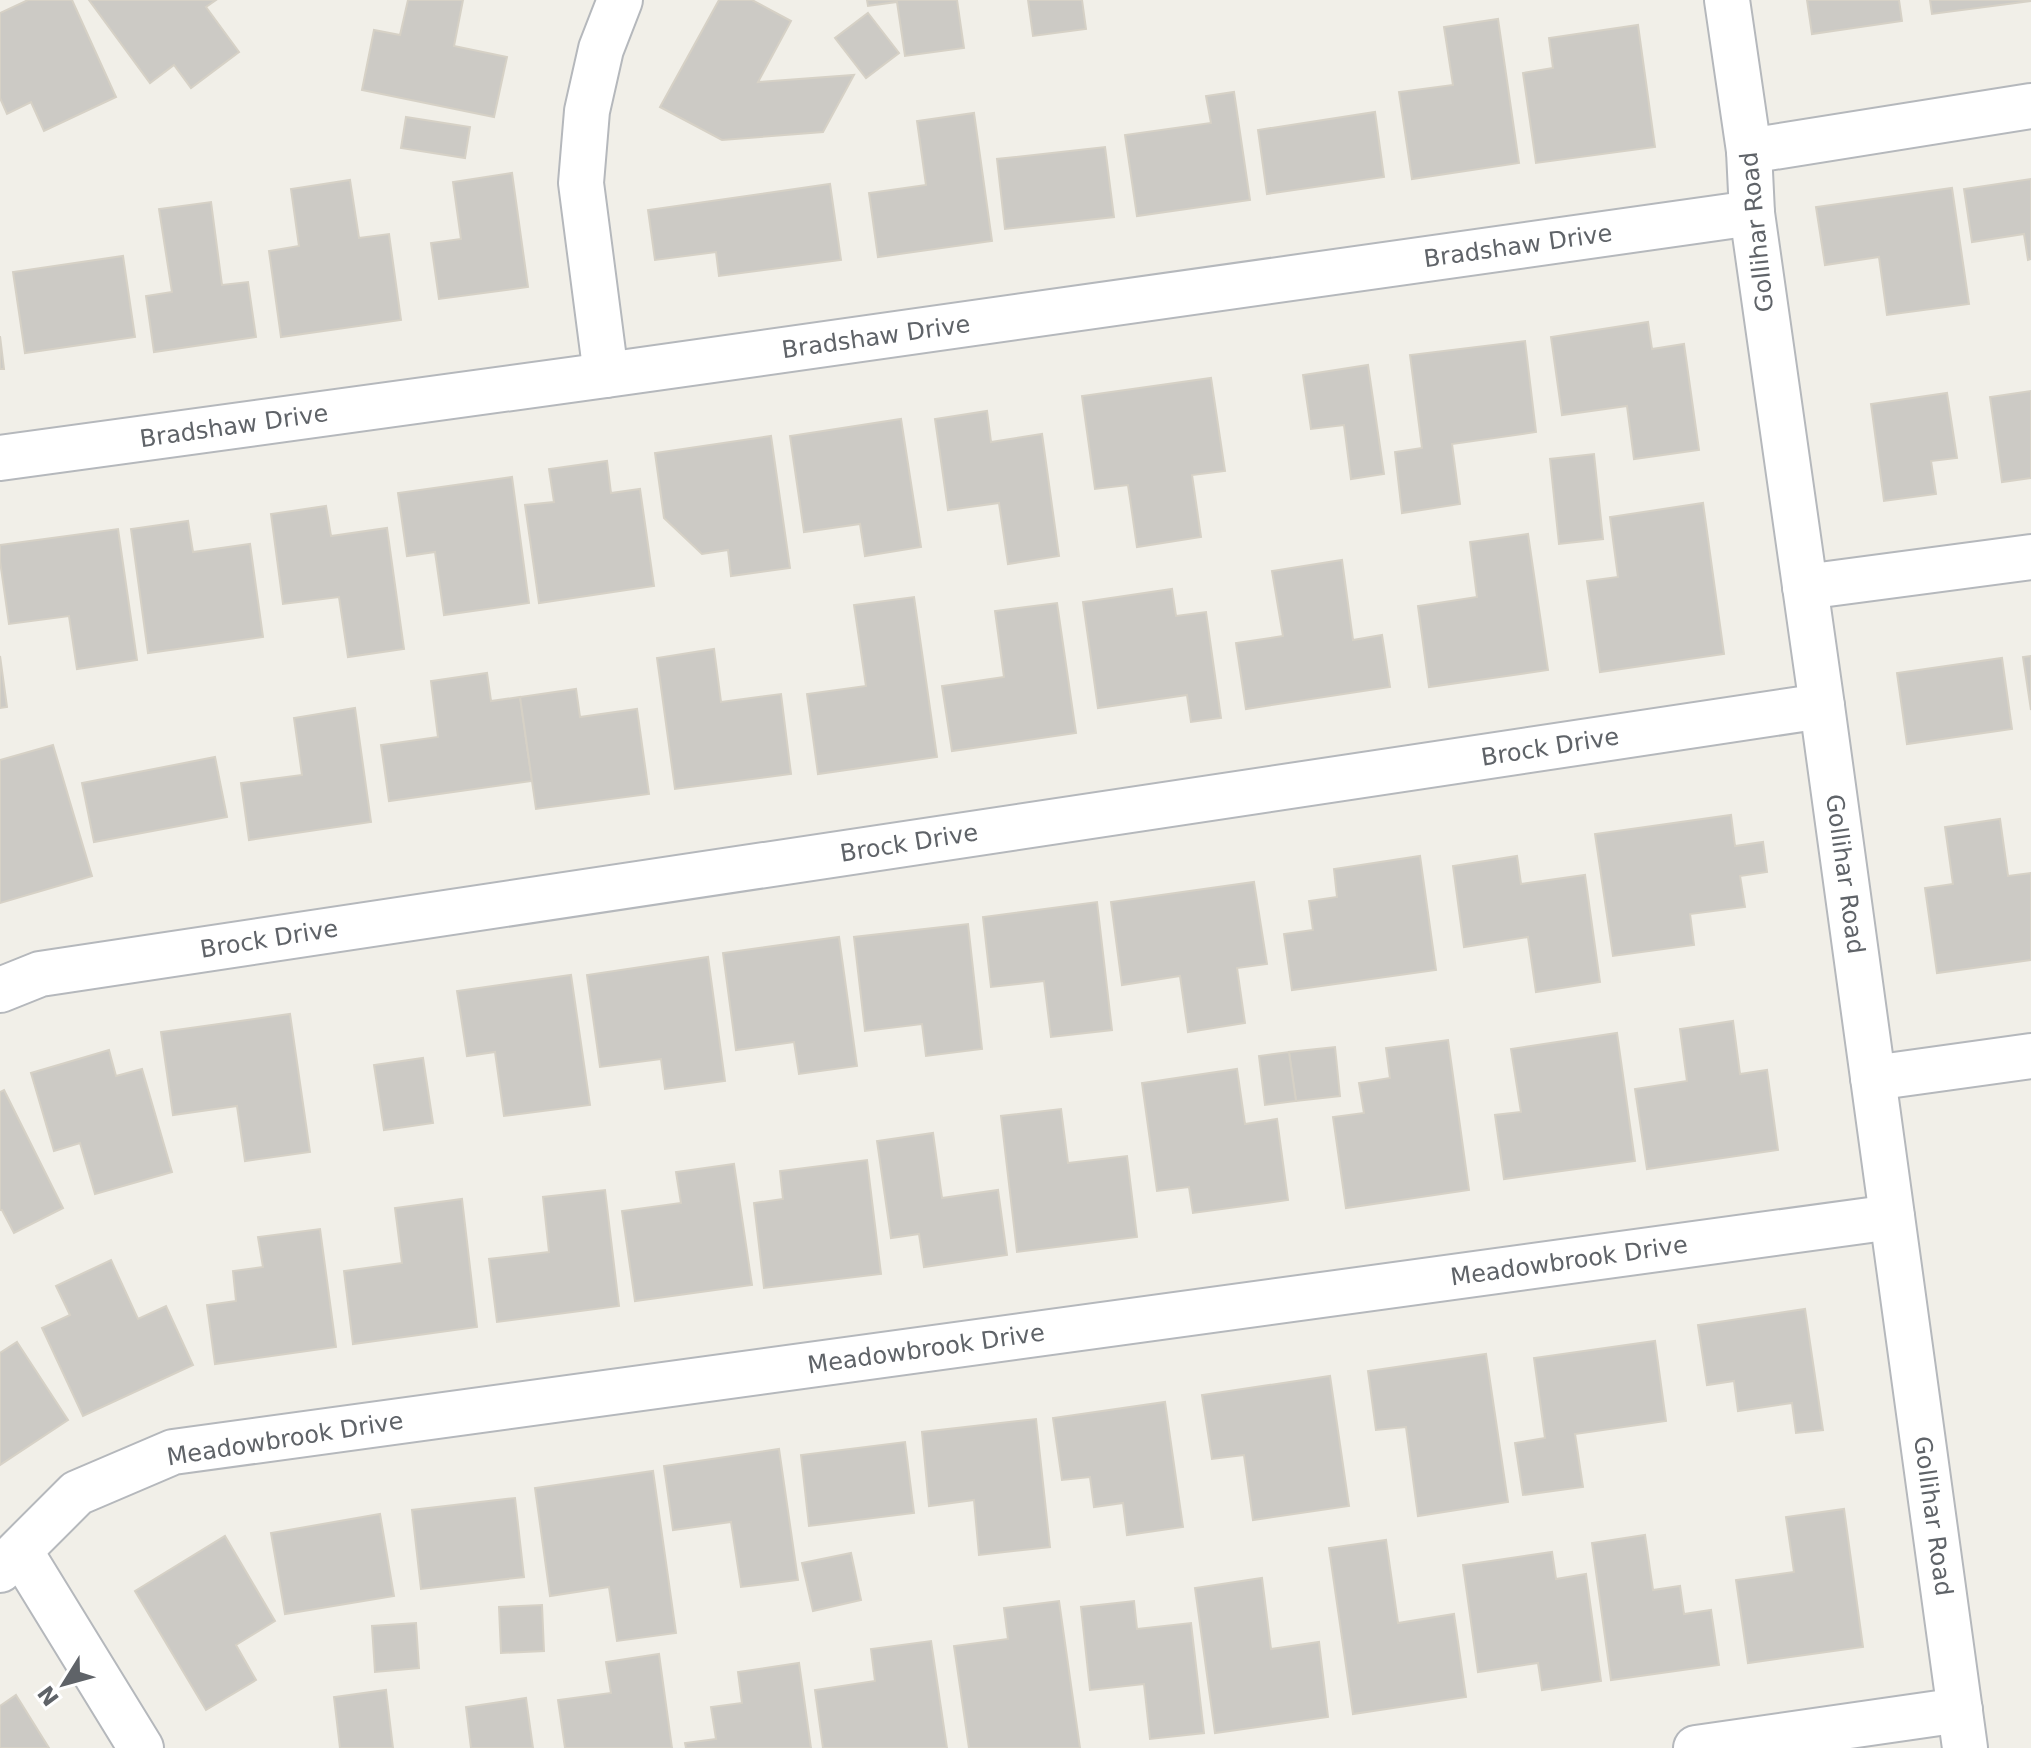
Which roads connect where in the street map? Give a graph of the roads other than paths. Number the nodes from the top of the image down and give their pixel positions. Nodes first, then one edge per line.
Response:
1 (620, 0) edge
2 (1727, 0) edge
3 (2031, 106) edge
4 (1749, 151) junction
5 (1752, 213) junction
6 (606, 375) junction
7 (0, 458) edge
8 (2031, 557) edge
9 (1805, 587) junction
10 (1822, 706) junction
11 (0, 990) edge
12 (2031, 1056) edge
13 (1873, 1078) junction
14 (1892, 1217) junction
15 (10, 1560) edge
16 (1962, 1729) edge
17 (141, 1748) edge
18 (1696, 1748) edge

1 - 6 street
2 - 4 street, Gollihar Road
3 - 4 street
4 - 5 street, Gollihar Road
5 - 6 street, Bradshaw Drive
5 - 9 street, Gollihar Road
6 - 7 street, Bradshaw Drive
8 - 9 street
9 - 10 street, Gollihar Road
10 - 11 street, Brock Drive
10 - 13 street, Gollihar Road
12 - 13 street
13 - 14 street, Gollihar Road
14 - 15 street, Meadowbrook Drive
14 - 16 street, Gollihar Road
15 - 17 street
16 - 18 street

